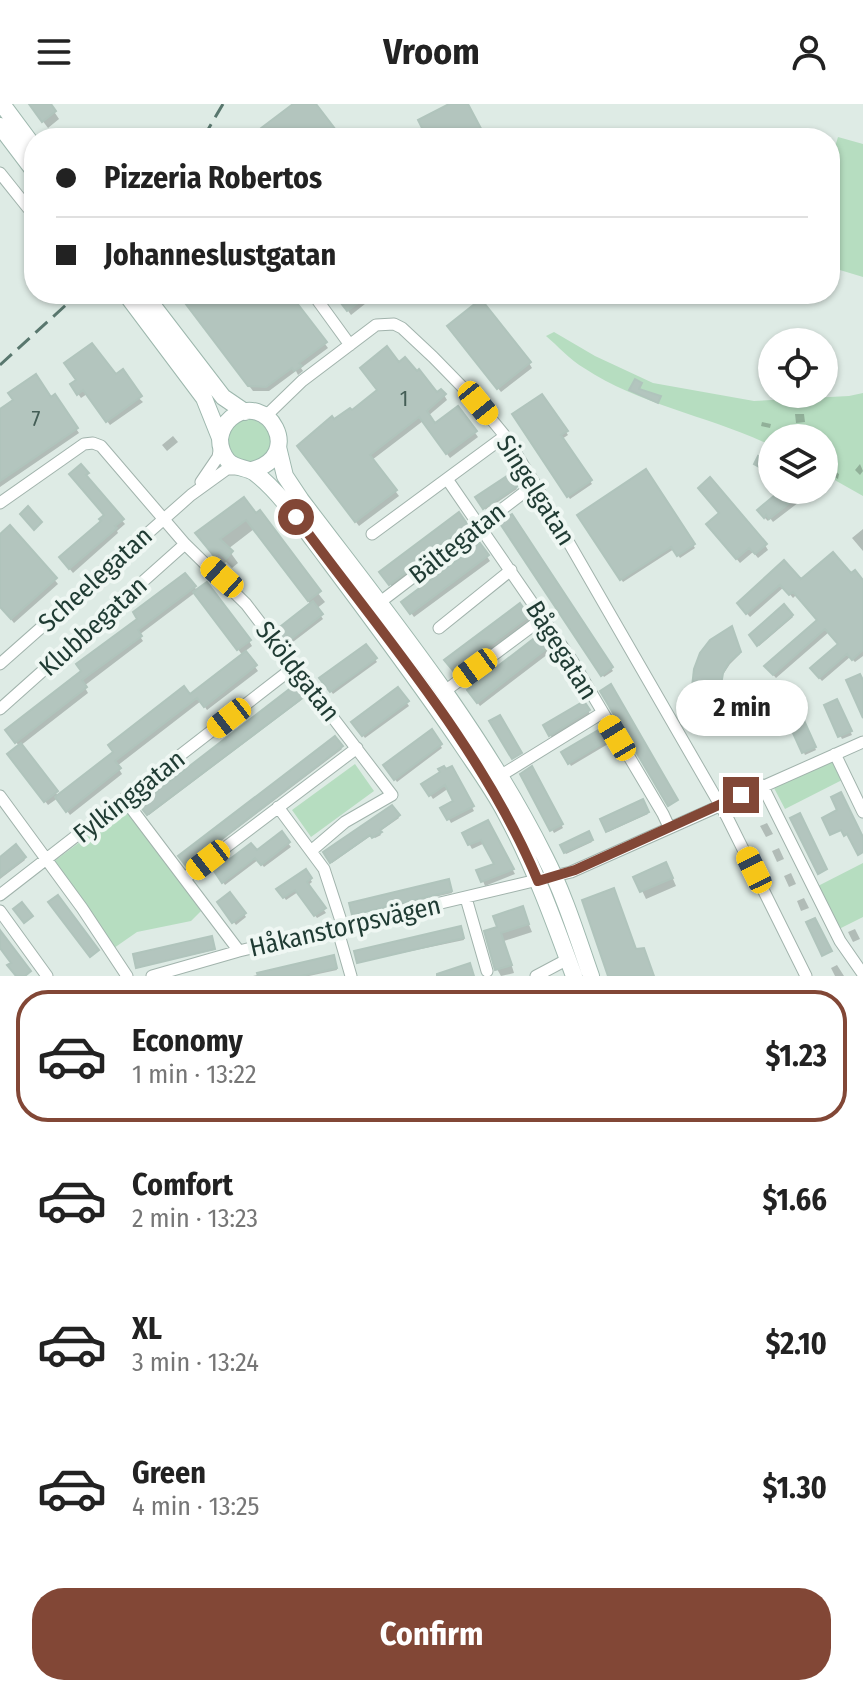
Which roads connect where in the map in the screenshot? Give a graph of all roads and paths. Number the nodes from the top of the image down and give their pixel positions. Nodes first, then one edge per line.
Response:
1 (2, 104) edge
2 (0, 126) edge
3 (24, 134) edge
4 (24, 158) edge
5 (0, 173) edge
6 (24, 203) edge
7 (134, 304) edge
8 (152, 304) edge
9 (320, 304) edge
10 (350, 345) junction
11 (302, 381) junction
12 (253, 413) junction
13 (505, 436) junction
14 (220, 440) junction
15 (278, 440) junction
16 (246, 469) junction
17 (447, 479) junction
18 (535, 484) junction
19 (191, 495) junction
20 (0, 503) edge
21 (163, 519) junction
22 (479, 525) junction
23 (372, 534) dead end
24 (185, 544) junction
25 (511, 570) junction
26 (379, 603) junction
27 (543, 618) junction
28 (439, 628) dead end
29 (0, 664) edge
30 (294, 667) junction
31 (445, 691) junction
32 (0, 709) edge
33 (602, 713) junction
34 (863, 742) edge
35 (357, 748) junction
36 (835, 754) junction
37 (500, 776) junction
38 (762, 785) junction
39 (0, 796) edge
40 (125, 800) junction
41 (720, 804) junction
42 (278, 807) junction
43 (863, 812) edge
44 (669, 827) junction
45 (311, 851) junction
46 (47, 859) junction
47 (185, 878) junction
48 (546, 879) junction
49 (0, 895) edge
50 (466, 898) junction
51 (0, 911) edge
52 (343, 927) junction
53 (239, 951) junction
54 (570, 970) edge
55 (487, 971) dead end
56 (863, 974) edge
57 (47, 976) edge
58 (127, 976) edge
59 (152, 976) edge
60 (351, 976) edge
61 (536, 976) edge
62 (583, 976) edge
63 (591, 976) edge
64 (806, 976) edge

1 - 3 main road
2 - 4 main road
5 - 6 street
7 - 14 main road
8 - 12 main road
9 - 10 street
10 - 11 street, Singelgatan
10 - 13 street, Singelgatan
11 - 12 street, Singelgatan
11 - 15 street, Singelgatan
12 - 14 main road
12 - 15 main road
13 - 17 street
13 - 18 street, Singelgatan
14 - 16 main road
14 - 19 street, Scheelegatan
15 - 16 main road
15 - 26 main road
16 - 19 street, Scheelegatan
16 - 48 main road
17 - 22 street, Bågegatan
17 - 23 street
18 - 22 street, Bältegatan
18 - 41 street, Singelgatan
19 - 21 street, Scheelegatan
20 - 21 street, Sköldgatan
21 - 24 street, Sköldgatan
21 - 29 street, Scheelegatan
22 - 25 street, Bågegatan
22 - 26 street, Bältegatan
24 - 30 street, Sköldgatan
24 - 32 street, Klubbegatan
25 - 27 street, Bågegatan
25 - 28 street
26 - 31 main road
27 - 31 street
27 - 33 street, Bågegatan
30 - 35 street, Sköldgatan
30 - 40 street, Fylkinggatan
31 - 37 main road
33 - 37 street
33 - 44 street, Bågegatan
34 - 36 street, Håkanstorpsvägen
35 - 42 street
35 - 45 street, Sköldgatan
36 - 38 street, Håkanstorpsvägen
36 - 43 street
37 - 48 main road
38 - 41 street, Håkanstorpsvägen
38 - 56 street
39 - 46 street
40 - 46 street, Fylkinggatan
40 - 47 street
41 - 44 street, Håkanstorpsvägen
41 - 64 street, Singelgatan
42 - 45 street
42 - 47 street
44 - 48 street, Håkanstorpsvägen
45 - 52 street
46 - 49 street, Fylkinggatan
46 - 58 street
47 - 53 street
48 - 50 street, Håkanstorpsvägen
48 - 54 main road
48 - 63 main road
50 - 52 street, Håkanstorpsvägen
50 - 55 street
51 - 57 street
52 - 53 street, Håkanstorpsvägen
52 - 60 street
53 - 59 street, Håkanstorpsvägen
54 - 61 street
54 - 62 main road

